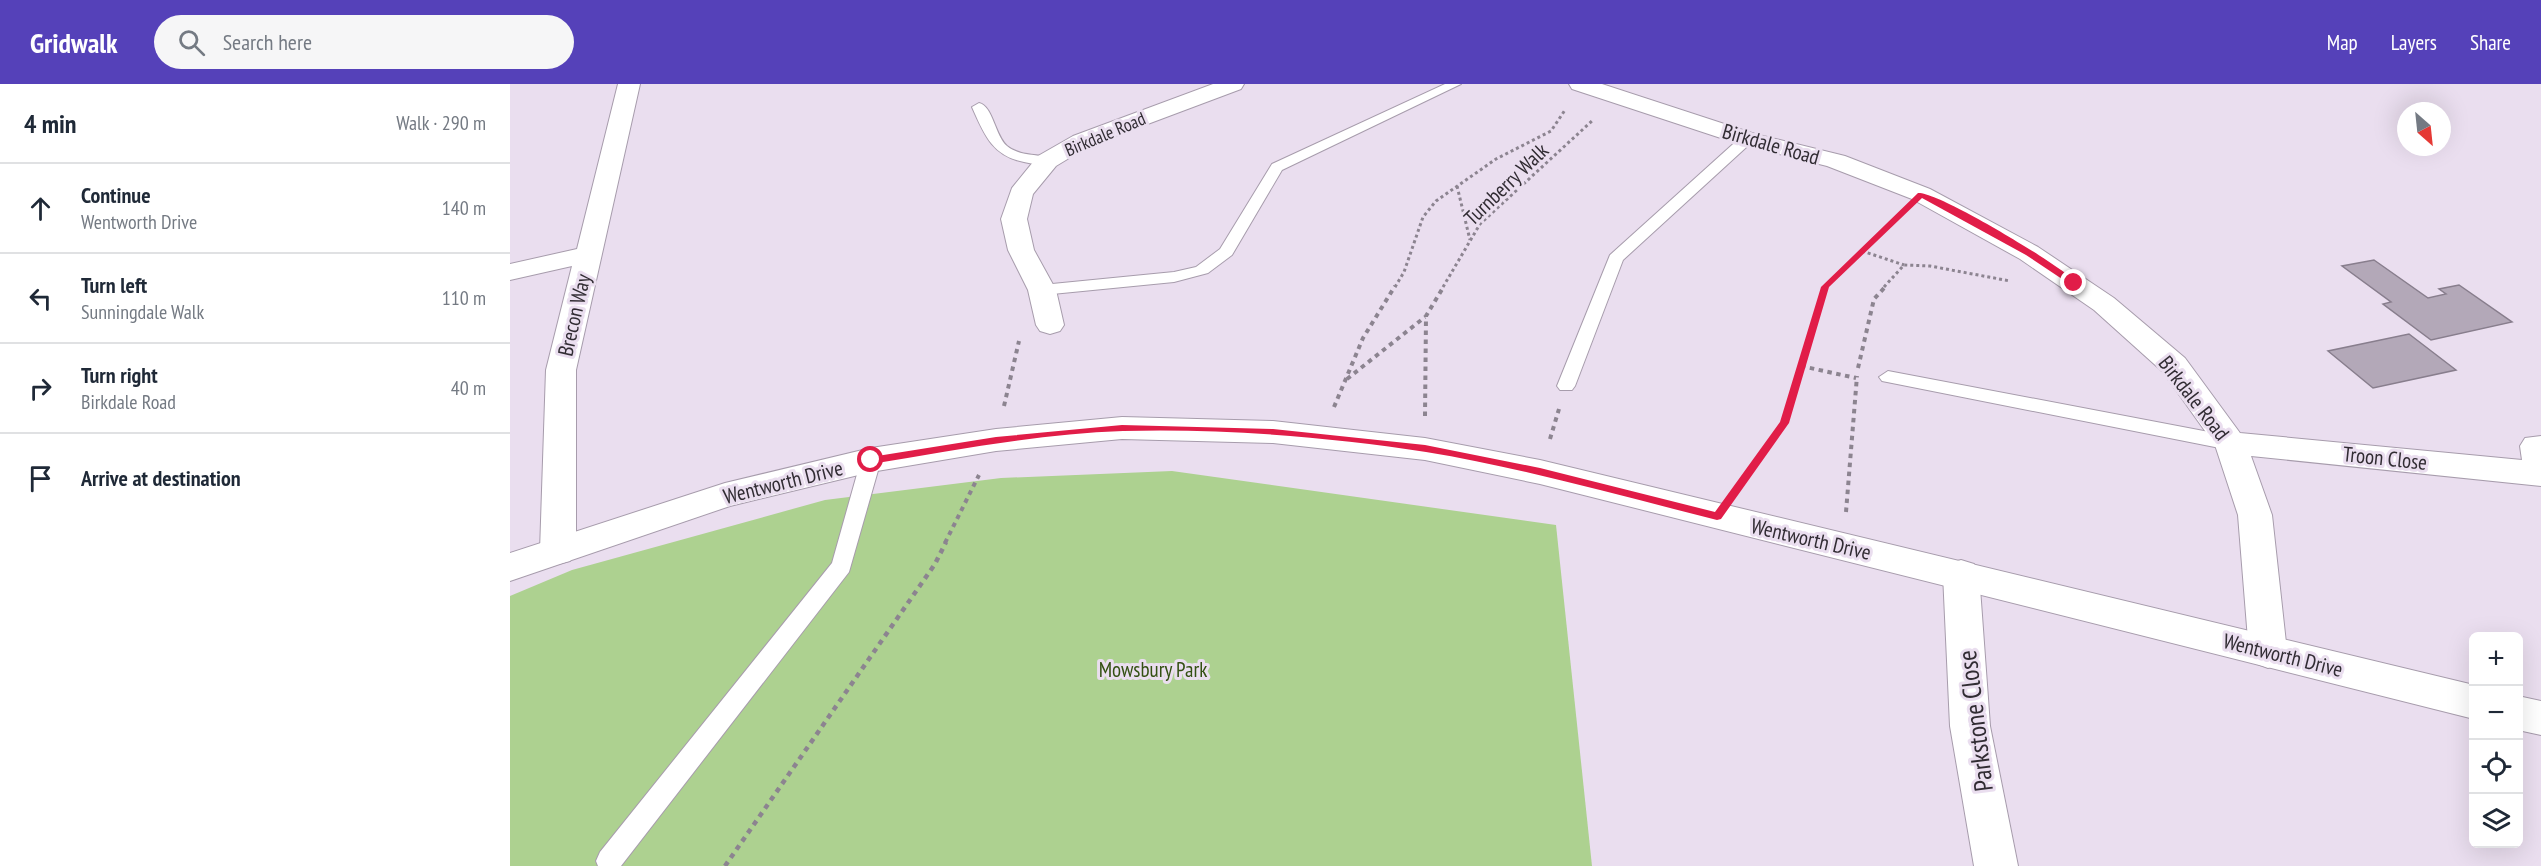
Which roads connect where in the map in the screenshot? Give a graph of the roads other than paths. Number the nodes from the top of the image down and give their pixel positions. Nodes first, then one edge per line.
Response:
1 (628, 84) edge
2 (1233, 84) edge
3 (1455, 84) edge
4 (1574, 94) edge
5 (980, 107) dead end
6 (1747, 139) junction
7 (1047, 161) junction
8 (589, 254) junction
9 (510, 272) edge
10 (1042, 290) junction
11 (1050, 325) road end
12 (1888, 377) road end
13 (1566, 386) road end
14 (2230, 443) junction
15 (2536, 446) dead end
16 (871, 460) junction
17 (558, 551) junction
18 (510, 567) edge
19 (1961, 574) junction
20 (2268, 652) junction
21 (2469, 701) edge
22 (2523, 713) edge
23 (2541, 718) edge
24 (609, 861) dead end
25 (1996, 866) edge

1 - 8 street, Brecon Way
2 - 7 street, Birkdale Road
3 - 10 lane
4 - 6 street, Birkdale Road
5 - 7 lane
6 - 13 lane
6 - 14 street, Birkdale Road
7 - 10 street, Birkdale Road
8 - 9 street
8 - 17 street, Brecon Way
10 - 11 street, Birkdale Road
12 - 14 lane
14 - 15 street, Troon Close
14 - 20 street, Birkdale Road
16 - 17 street, Wentworth Drive
16 - 19 street, Wentworth Drive
16 - 24 lane
17 - 18 street, Wentworth Drive
19 - 20 street, Wentworth Drive
19 - 25 street, Parkstone Close
20 - 21 street, Wentworth Drive
22 - 23 street

